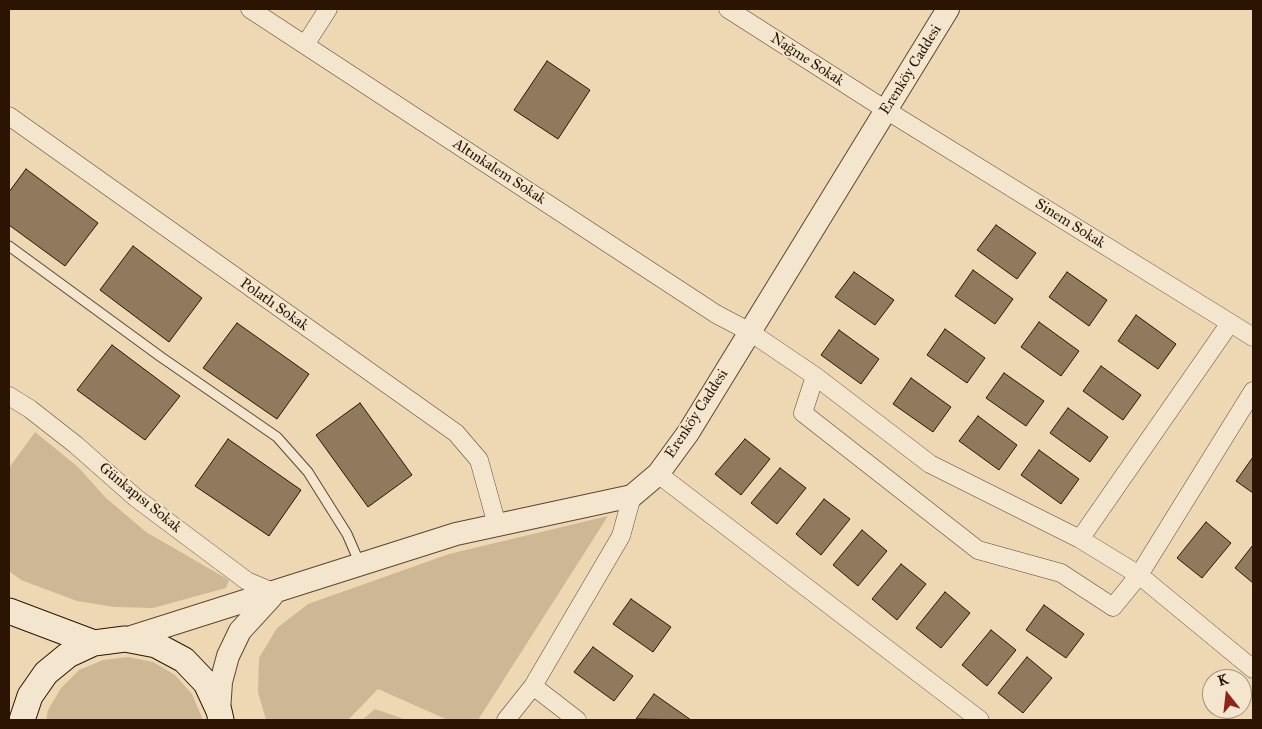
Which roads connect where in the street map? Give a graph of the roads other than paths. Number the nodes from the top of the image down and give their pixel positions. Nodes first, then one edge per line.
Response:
1 (250, 9) edge
2 (328, 9) edge
3 (728, 9) edge
4 (948, 9) edge
5 (305, 44) junction
6 (886, 110) junction
7 (9, 116) edge
8 (9, 246) edge
9 (1230, 323) junction
10 (750, 332) junction
11 (1253, 337) edge
12 (815, 376) junction
13 (1253, 392) edge
14 (9, 396) edge
15 (658, 474) junction
16 (632, 496) junction
17 (497, 525) junction
18 (1080, 539) junction
19 (360, 566) junction
20 (1139, 575) junction
21 (275, 593) junction
22 (9, 611) edge
23 (125, 639) junction
24 (94, 643) junction
25 (1253, 670) edge
26 (533, 686) junction
27 (9, 709) edge
28 (220, 716) edge
29 (21, 720) edge
30 (506, 720) edge
31 (577, 720) edge
32 (980, 720) edge

1 - 5 street, Altınkalem Sokak
2 - 5 street
3 - 6 street, Nağme Sokak
4 - 6 street, Erenköy Caddesi
5 - 10 street, Altınkalem Sokak
6 - 9 street, Sinem Sokak
6 - 10 street, Erenköy Caddesi
7 - 17 street, Polatlı Sokak
8 - 19 lane
9 - 11 street, Sinem Sokak
9 - 18 street
10 - 12 street, Altınkalem Sokak
10 - 15 street, Erenköy Caddesi
12 - 18 street, Altınkalem Sokak
12 - 20 street
13 - 20 street
14 - 21 street, Günkapısı Sokak
15 - 16 street, Erenköy Caddesi
15 - 32 street
16 - 17 street, Erenköy Caddesi
16 - 26 street
17 - 19 street, Erenköy Caddesi
18 - 20 street, Altınkalem Sokak
19 - 21 street, Erenköy Caddesi
20 - 25 street, Altınkalem Sokak
21 - 23 street, Erenköy Caddesi
21 - 28 street
22 - 24 main road
23 - 24 main road
23 - 28 main road
24 - 29 main road
26 - 30 street
26 - 31 street
27 - 29 main road

